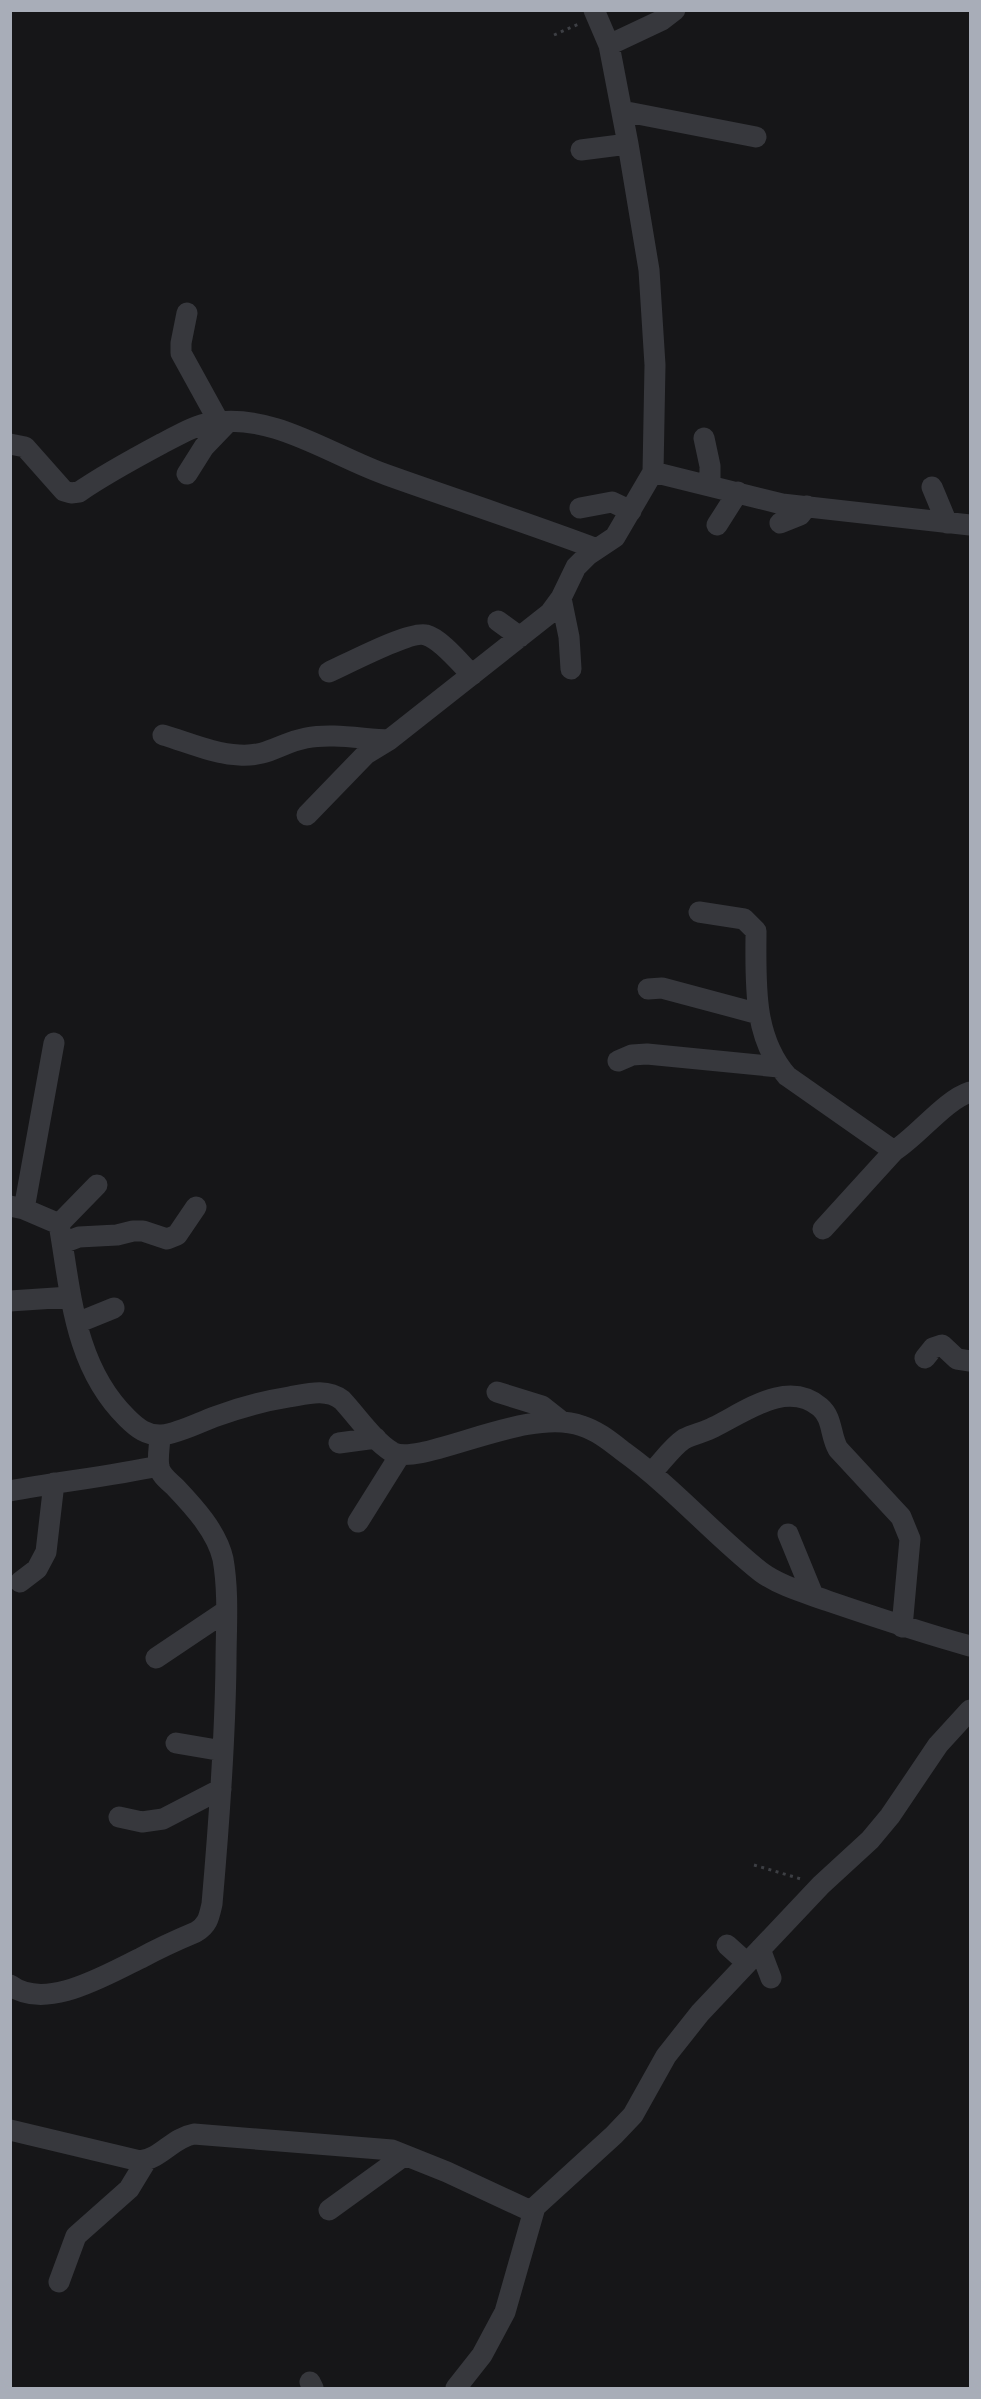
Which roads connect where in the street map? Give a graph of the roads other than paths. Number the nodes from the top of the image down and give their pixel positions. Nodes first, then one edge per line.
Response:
1 (675, 10) edge
2 (595, 14) edge
3 (609, 45) junction
4 (622, 111) junction
5 (756, 137) dead end
6 (628, 144) junction
7 (581, 150) dead end
8 (187, 313) dead end
9 (223, 422) junction
10 (704, 438) dead end
11 (13, 440) edge
12 (652, 472) junction
13 (187, 474) dead end
14 (710, 485) junction
15 (932, 487) dead end
16 (738, 492) junction
17 (807, 507) junction
18 (580, 508) dead end
19 (631, 511) junction
20 (780, 523) dead end
21 (947, 523) junction
22 (717, 525) dead end
23 (970, 525) edge
24 (597, 549) junction
25 (561, 598) junction
26 (498, 621) dead end
27 (520, 637) junction
28 (571, 669) dead end
29 (329, 672) dead end
30 (472, 675) junction
31 (163, 735) dead end
32 (389, 740) junction
33 (307, 814) dead end
34 (699, 912) dead end
35 (648, 989) dead end
36 (759, 1014) junction
37 (54, 1043) dead end
38 (618, 1061) dead end
39 (779, 1067) junction
40 (970, 1092) edge
41 (894, 1151) junction
42 (97, 1185) dead end
43 (196, 1207) dead end
44 (17, 1208) edge
45 (823, 1229) dead end
46 (61, 1233) junction
47 (70, 1297) junction
48 (10, 1301) edge
49 (114, 1308) dead end
50 (77, 1323) junction
51 (925, 1358) dead end
52 (970, 1361) edge
53 (497, 1392) dead end
54 (561, 1421) junction
55 (160, 1435) junction
56 (376, 1438) junction
57 (339, 1443) dead end
58 (400, 1455) junction
59 (159, 1466) junction
60 (652, 1472) junction
61 (54, 1483) junction
62 (10, 1491) edge
63 (358, 1522) dead end
64 (788, 1534) dead end
65 (20, 1582) dead end
66 (813, 1595) junction
67 (226, 1611) junction
68 (902, 1627) junction
69 (970, 1646) edge
70 (156, 1658) dead end
71 (970, 1710) edge
72 (176, 1743) dead end
73 (223, 1751) junction
74 (221, 1789) junction
75 (119, 1817) dead end
76 (727, 1945) dead end
77 (753, 1956) junction
78 (771, 1978) dead end
79 (10, 1985) edge
80 (10, 2130) edge
81 (405, 2155) junction
82 (146, 2161) junction
83 (329, 2210) dead end
84 (533, 2212) junction
85 (59, 2283) dead end
86 (456, 2388) edge

1 - 3 street
2 - 3 street
3 - 4 street
4 - 5 street
4 - 6 street
6 - 7 street
6 - 12 street
8 - 9 street
9 - 11 street
9 - 13 street
9 - 24 street
10 - 14 street
12 - 14 street
12 - 19 street
14 - 16 street
15 - 21 street
16 - 17 street
16 - 22 street
17 - 20 street
17 - 21 street
18 - 19 street
19 - 24 street
21 - 23 street
24 - 25 street
25 - 27 street
25 - 28 street
26 - 27 street
27 - 30 street
29 - 30 street
30 - 32 street
31 - 32 street
32 - 33 street
34 - 36 street
35 - 36 street
36 - 39 street
37 - 44 street
38 - 39 street
39 - 41 street
40 - 41 street
41 - 45 street
42 - 46 street
43 - 46 street
44 - 46 street
46 - 47 street
47 - 48 street
47 - 50 street
49 - 50 street
50 - 55 street
51 - 52 street
53 - 54 street
54 - 58 street
54 - 60 street
55 - 56 street
55 - 59 street
56 - 57 street
56 - 58 street
58 - 63 street
59 - 61 street
59 - 67 street
60 - 66 street
60 - 68 street
61 - 62 street
61 - 65 street
64 - 66 street
66 - 68 street
67 - 70 street
67 - 73 street
68 - 69 street
71 - 77 street
72 - 73 street
73 - 74 street
74 - 75 street
74 - 79 street
76 - 77 street
77 - 78 street
77 - 84 street
80 - 82 street
81 - 82 street
81 - 83 street
81 - 84 street
82 - 85 street
84 - 86 street

